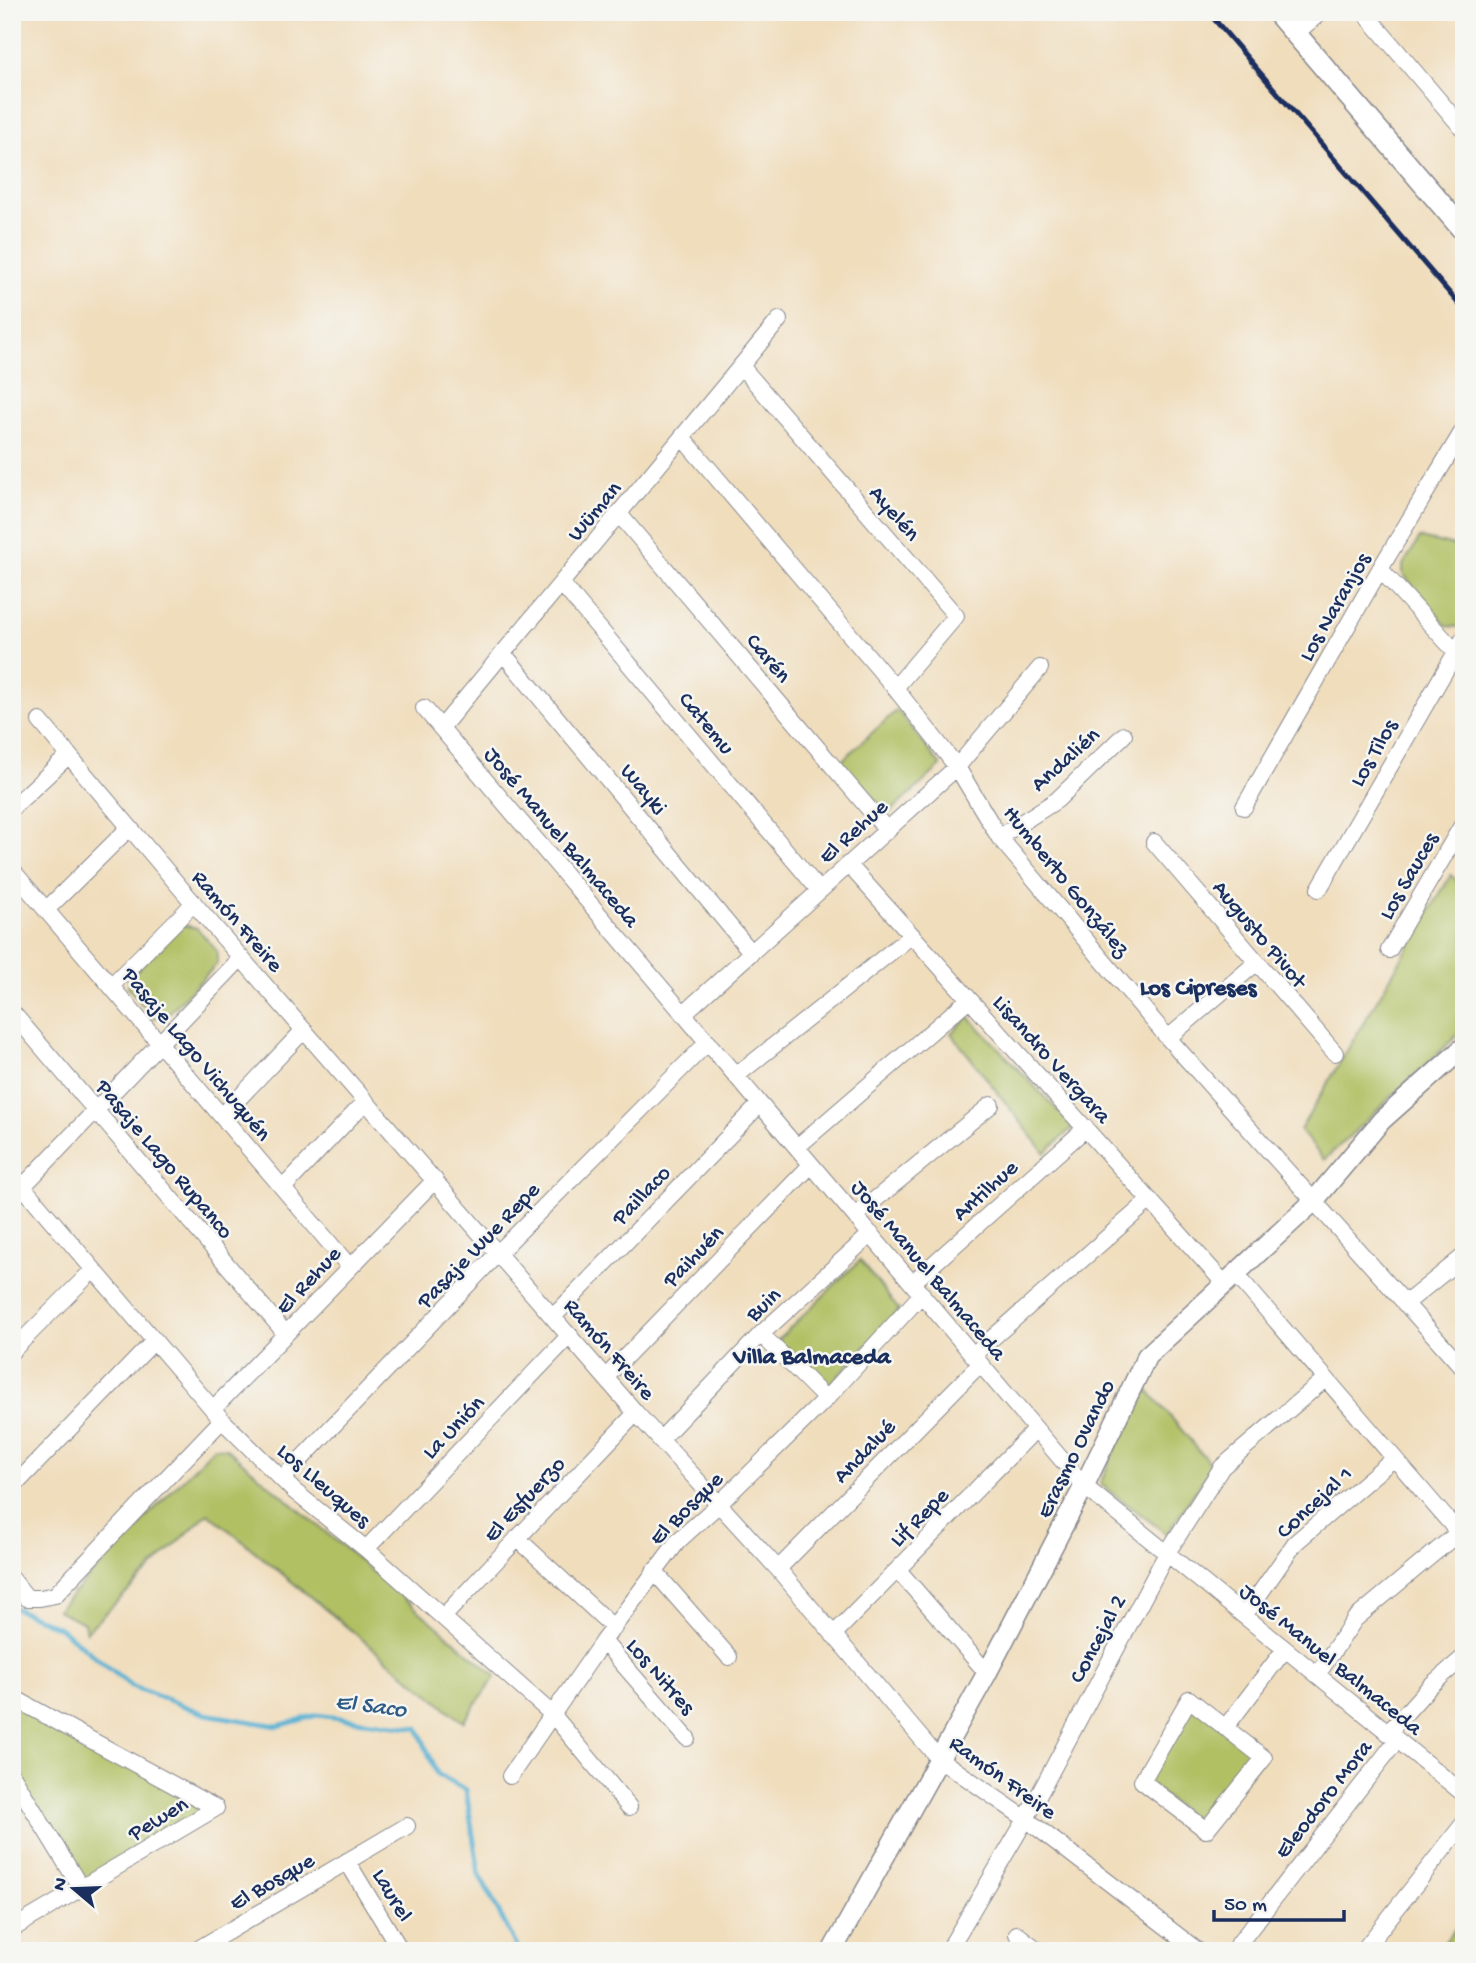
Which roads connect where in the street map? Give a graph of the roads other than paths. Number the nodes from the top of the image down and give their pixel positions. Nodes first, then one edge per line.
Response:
1 (1277, 12) edge
2 (1321, 12) edge
3 (1364, 12) edge
4 (1295, 34) junction
5 (1464, 130) edge
6 (1464, 231) edge
7 (779, 320) dead end
8 (741, 366) junction
9 (1464, 429) edge
10 (682, 437) junction
11 (619, 514) junction
12 (1380, 569) junction
13 (561, 583) junction
14 (1461, 650) edge
15 (503, 653) junction
16 (1040, 668) dead end
17 (895, 688) junction
18 (424, 708) dead end
19 (40, 721) dead end
20 (441, 728) junction
21 (1124, 735) dead end
22 (68, 756) junction
23 (957, 767) junction
24 (1244, 807) dead end
25 (12, 808) edge
26 (1464, 822) edge
27 (129, 828) junction
28 (886, 829) junction
29 (999, 837) junction
30 (1154, 842) dead end
31 (848, 864) junction
32 (12, 870) edge
33 (1319, 889) dead end
34 (819, 890) junction
35 (194, 904) junction
36 (46, 910) junction
37 (912, 935) junction
38 (1389, 950) dead end
39 (751, 952) junction
40 (241, 958) junction
41 (1256, 963) junction
42 (111, 986) junction
43 (969, 999) junction
44 (12, 1012) edge
45 (683, 1014) junction
46 (304, 1030) junction
47 (1168, 1038) junction
48 (708, 1042) junction
49 (160, 1044) junction
50 (1464, 1047) edge
51 (1335, 1053) dead end
52 (736, 1076) junction
53 (366, 1101) junction
54 (760, 1104) junction
55 (991, 1105) dead end
56 (96, 1111) junction
57 (222, 1116) junction
58 (1086, 1129) junction
59 (797, 1147) junction
60 (811, 1165) junction
61 (435, 1180) junction
62 (16, 1186) edge
63 (283, 1188) junction
64 (1150, 1200) junction
65 (1313, 1202) junction
66 (855, 1216) junction
67 (871, 1234) junction
68 (499, 1252) junction
69 (1464, 1256) edge
70 (349, 1266) junction
71 (93, 1270) junction
72 (1230, 1278) junction
73 (917, 1289) junction
74 (1405, 1304) junction
75 (554, 1316) junction
76 (286, 1334) junction
77 (761, 1334) junction
78 (570, 1335) junction
79 (155, 1340) junction
80 (12, 1351) edge
81 (976, 1359) junction
82 (1464, 1369) edge
83 (606, 1377) junction
84 (1325, 1379) junction
85 (825, 1399) junction
86 (636, 1413) junction
87 (217, 1414) junction
88 (1036, 1429) junction
89 (660, 1440) junction
90 (1394, 1458) junction
91 (282, 1479) junction
92 (1084, 1486) junction
93 (12, 1488) edge
94 (719, 1504) junction
95 (1462, 1533) edge
96 (517, 1538) junction
97 (366, 1549) junction
98 (1167, 1553) junction
99 (778, 1569) junction
100 (898, 1570) junction
101 (654, 1571) junction
102 (12, 1579) edge
103 (444, 1616) junction
104 (1244, 1616) junction
105 (614, 1628) junction
106 (833, 1635) junction
107 (603, 1641) junction
108 (1285, 1649) junction
109 (729, 1657) dead end
110 (1464, 1657) edge
111 (987, 1673) junction
112 (1317, 1675) junction
113 (12, 1698) edge
114 (553, 1715) junction
115 (1225, 1728) junction
116 (1392, 1736) junction
117 (687, 1738) dead end
118 (938, 1758) junction
119 (12, 1775) edge
120 (510, 1776) dead end
121 (1464, 1794) edge
122 (629, 1807) dead end
123 (1026, 1819) junction
124 (1464, 1823) edge
125 (407, 1826) dead end
126 (347, 1861) junction
127 (81, 1888) junction
128 (12, 1929) edge
129 (1017, 1934) dead end
130 (195, 1951) edge
131 (401, 1951) edge
132 (832, 1951) edge
133 (948, 1951) edge
134 (1040, 1951) edge
135 (1198, 1951) edge
136 (1233, 1951) edge
137 (1363, 1951) edge

1 - 4 main road
2 - 4 street
3 - 5 street
4 - 6 main road
7 - 8 street, Wüman
8 - 10 street, Wüman
8 - 17 street, Ayelén
9 - 12 street, Los Naranjos
10 - 11 street, Wüman
10 - 17 street, Humberto González
11 - 13 street, Wüman
11 - 28 street, Carén
12 - 14 street
12 - 24 street, Los Naranjos
13 - 15 street, Wüman
13 - 34 street, Catemu
14 - 33 street, Los Tilos
15 - 20 street, Wüman
15 - 39 street, Wayki
16 - 23 street, El Rehue
17 - 23 street, Humberto González
18 - 20 street, José Manuel Balmaceda
19 - 22 street, Ramón Freire
20 - 45 street, José Manuel Balmaceda
21 - 29 street, Andalién
22 - 25 street
22 - 27 street, Ramón Freire
23 - 28 street, El Rehue
23 - 29 street, Humberto González
26 - 38 street, Los Sauces
27 - 35 street, Ramón Freire
27 - 36 street
28 - 31 street, El Rehue
29 - 47 street, Humberto González
30 - 41 street, Augusto Pivot
31 - 34 street, El Rehue
31 - 37 street, Lisandro Vergara
32 - 36 street, Pasaje Lago Vichuquén
34 - 39 street, El Rehue
35 - 40 street, Ramón Freire
35 - 42 street
36 - 42 street, Pasaje Lago Vichuquén
37 - 43 street, Lisandro Vergara
37 - 52 street
39 - 45 street, El Rehue
40 - 46 street, Ramón Freire
40 - 49 street
41 - 47 street
41 - 51 street, Augusto Pivot
42 - 49 street, Pasaje Lago Vichuquén
43 - 58 street, Lisandro Vergara
43 - 59 street
44 - 56 street, Pasaje Lago Rupanco
45 - 48 street, José Manuel Balmaceda
46 - 53 street, Ramón Freire
46 - 57 street
47 - 65 street, Humberto González
48 - 52 street, José Manuel Balmaceda
48 - 68 street, Pasaje Wue Repe
49 - 56 street
49 - 57 street, Pasaje Lago Vichuquén
50 - 65 street, Erasmo Ovando
52 - 54 street, José Manuel Balmaceda
53 - 61 street, Ramón Freire
53 - 63 street
54 - 59 street, José Manuel Balmaceda
54 - 75 street, Paillaco
55 - 66 street
56 - 62 street
56 - 76 street, Pasaje Lago Rupanco
57 - 63 street, Pasaje Lago Vichuquén
58 - 64 street, Lisandro Vergara
58 - 73 street, Antilhue
59 - 60 street, José Manuel Balmaceda
60 - 66 street, José Manuel Balmaceda
60 - 83 street, Paihuén
61 - 68 street, Ramón Freire
61 - 70 street, El Rehue
62 - 71 street, Los Lleuques
63 - 70 street, Pasaje Lago Vichuquén
64 - 72 street, Lisandro Vergara
64 - 81 street, Andalué
65 - 72 street, Erasmo Ovando
65 - 74 street, Humberto González
66 - 67 street, José Manuel Balmaceda
67 - 73 street, José Manuel Balmaceda
67 - 77 street, Buin
68 - 75 street, Ramón Freire
68 - 91 street, Pasaje Wue Repe
69 - 74 street
70 - 76 street, El Rehue
71 - 79 street, Los Lleuques
71 - 80 street
72 - 84 street, Lisandro Vergara
72 - 92 street, Erasmo Ovando
73 - 81 street, José Manuel Balmaceda
73 - 85 street, El Bosque
74 - 82 street, Humberto González
75 - 78 street, Ramón Freire
76 - 87 street, El Rehue
77 - 85 street
77 - 89 street, Buin
78 - 83 street, Ramón Freire
78 - 97 street, La Unión
79 - 87 street, Los Lleuques
79 - 93 street
81 - 88 street, José Manuel Balmaceda
81 - 99 street, Andalué
83 - 86 street, Ramón Freire
84 - 90 street, Lisandro Vergara
84 - 98 street, Concejal 2
85 - 94 street, El Bosque
86 - 89 street, Ramón Freire
86 - 96 street, El Esfuerzo
87 - 91 street, Los Lleuques
87 - 102 street, El Rehue
88 - 92 street, José Manuel Balmaceda
88 - 100 street, Lif Repe
89 - 94 street, Ramón Freire
90 - 95 street, Lisandro Vergara
90 - 104 street, Concejal 1
91 - 97 street, Los Lleuques
92 - 98 street, José Manuel Balmaceda
92 - 111 street, Erasmo Ovando
94 - 99 street, Ramón Freire
94 - 101 street, El Bosque
95 - 112 street
96 - 103 street, El Esfuerzo
96 - 105 street
97 - 103 street, Los Lleuques
98 - 104 street, José Manuel Balmaceda
98 - 123 street, Concejal 2
99 - 106 street, Ramón Freire
100 - 106 street, Lif Repe
100 - 111 street
101 - 105 street, El Bosque
101 - 109 street
103 - 114 street, Los Lleuques
104 - 108 street, José Manuel Balmaceda
105 - 107 street, El Bosque
106 - 118 street, Ramón Freire
107 - 114 street, El Bosque
107 - 117 street, Los Nitres
108 - 112 street, José Manuel Balmaceda
108 - 115 street
110 - 116 street, Eleodoro Mora
111 - 118 street, Erasmo Ovando
112 - 116 street, José Manuel Balmaceda
113 - 127 street, Pewen
114 - 120 street, El Bosque
114 - 122 street, Los Lleuques
115 - 115 street
116 - 121 street, José Manuel Balmaceda
116 - 136 street, Eleodoro Mora
118 - 123 street, Ramón Freire
118 - 132 street, Erasmo Ovando
119 - 127 street
123 - 133 street, Concejal 2
123 - 135 street, Ramón Freire
124 - 137 street
125 - 126 street, El Bosque
126 - 130 street, El Bosque
126 - 131 street, Laurel
127 - 128 street, Pewen
129 - 134 street

